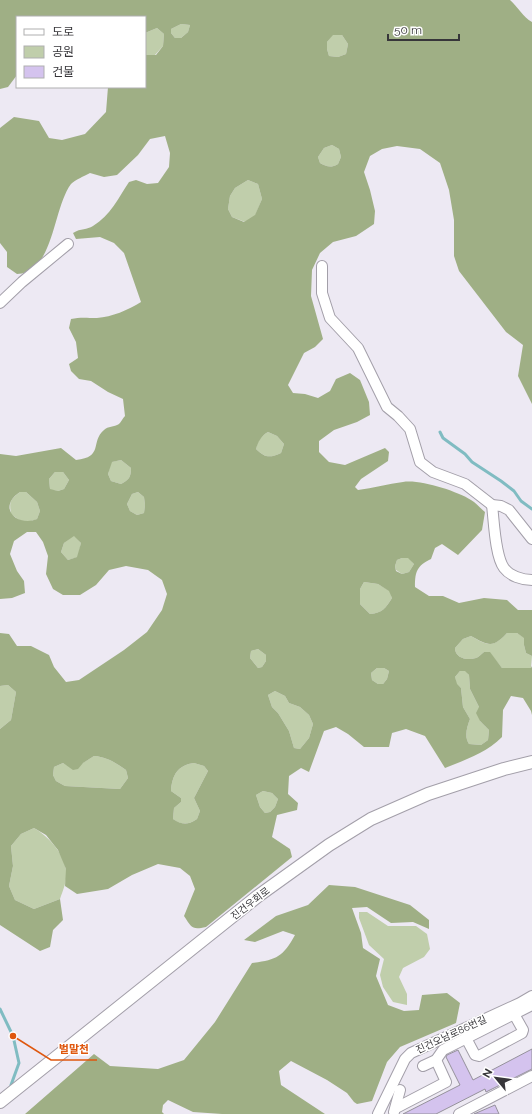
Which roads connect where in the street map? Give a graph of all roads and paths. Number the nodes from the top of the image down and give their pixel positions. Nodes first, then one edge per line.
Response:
1 (68, 244) dead end
2 (322, 266) dead end
3 (0, 303) edge
4 (492, 505) junction
5 (532, 539) edge
6 (532, 580) edge
7 (532, 762) edge
8 (532, 996) edge
9 (532, 1005) edge
10 (514, 1014) junction
11 (466, 1038) junction
12 (436, 1060) junction
13 (423, 1066) dead end
14 (532, 1076) edge
15 (400, 1090) dead end
16 (0, 1102) edge
17 (394, 1111) edge
18 (378, 1114) edge
19 (459, 1114) edge

1 - 3 street
2 - 4 street
4 - 5 street
4 - 6 street
7 - 16 main road, 진건우회로
8 - 18 street, 진건오남로86번길
9 - 10 street
10 - 11 street
10 - 11 street
11 - 12 street
12 - 13 street
12 - 17 street
14 - 19 street
15 - 17 street

